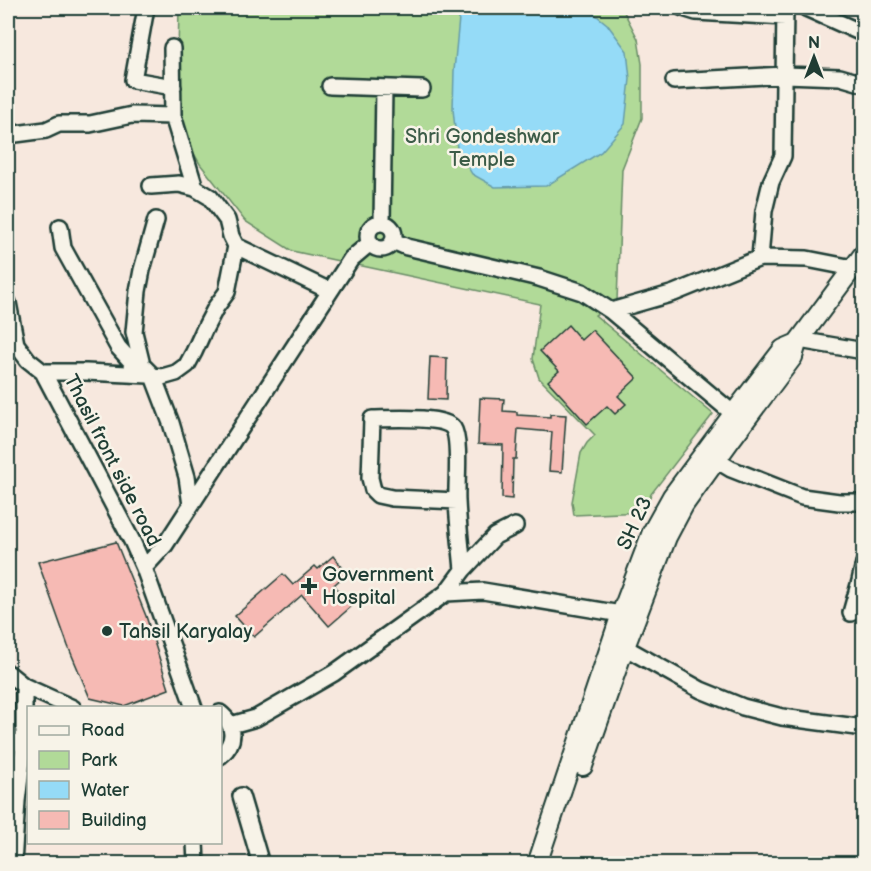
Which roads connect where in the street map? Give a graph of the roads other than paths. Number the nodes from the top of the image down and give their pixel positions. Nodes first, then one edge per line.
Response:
1 (146, 8) edge
2 (683, 8) edge
3 (806, 8) edge
4 (785, 12) edge
5 (864, 34) edge
6 (172, 48) dead end
7 (785, 75) junction
8 (674, 81) dead end
9 (864, 84) edge
10 (330, 86) dead end
11 (173, 87) junction
12 (384, 88) junction
13 (422, 89) dead end
14 (173, 116) junction
15 (8, 135) edge
16 (151, 186) dead end
17 (195, 188) junction
18 (156, 220) dead end
19 (382, 222) junction
20 (60, 227) dead end
21 (393, 241) junction
22 (370, 243) junction
23 (236, 246) junction
24 (760, 258) junction
25 (858, 261) edge
26 (330, 291) junction
27 (8, 303) edge
28 (611, 311) junction
29 (798, 341) junction
30 (12, 345) edge
31 (864, 351) edge
32 (43, 372) junction
33 (153, 376) junction
34 (739, 418) junction
35 (716, 460) junction
36 (695, 477) junction
37 (457, 501) junction
38 (864, 502) edge
39 (191, 506) junction
40 (515, 526) dead end
41 (864, 563) edge
42 (144, 568) junction
43 (463, 570) junction
44 (862, 581) edge
45 (446, 593) junction
46 (851, 613) dead end
47 (628, 616) junction
48 (618, 644) junction
49 (8, 674) edge
50 (24, 686) junction
51 (69, 706) edge
52 (193, 706) edge
53 (226, 719) edge
54 (864, 728) edge
55 (8, 741) edge
56 (24, 744) junction
57 (581, 752) junction
58 (222, 754) edge
59 (241, 796) dead end
60 (12, 800) edge
61 (195, 844) edge
62 (13, 864) edge
63 (196, 864) edge
64 (261, 864) edge
65 (537, 864) edge
66 (550, 864) edge

1 - 11 street
2 - 4 street
3 - 5 street
4 - 7 street
6 - 11 street
7 - 8 street
7 - 9 street
7 - 24 street
10 - 12 street
11 - 14 street
12 - 13 street
12 - 19 street
14 - 15 street
14 - 17 street
16 - 17 street
17 - 23 street
18 - 33 street
19 - 21 street
19 - 22 street
20 - 33 street
21 - 22 street
21 - 28 street
22 - 26 street
23 - 26 street
23 - 33 street
24 - 25 street
24 - 28 street
25 - 29 main road
26 - 39 street
27 - 30 street
28 - 34 street
29 - 31 street
29 - 34 main road
30 - 32 street, Thasil front side road
32 - 33 street
32 - 42 street, Thasil front side road
33 - 39 street
34 - 35 main road
34 - 36 main road
35 - 36 main road
35 - 38 street
36 - 47 main road
37 - 37 street
37 - 43 street
39 - 42 street
40 - 43 street
41 - 44 street
42 - 52 street, Thasil front side road
43 - 45 street
44 - 46 street
45 - 47 street
45 - 53 street
47 - 48 main road
48 - 54 street
48 - 57 main road
49 - 50 street
50 - 51 street
50 - 56 street
53 - 58 street
55 - 56 street
56 - 60 street
57 - 65 main road
57 - 66 main road
59 - 64 street
60 - 62 street
61 - 63 street

